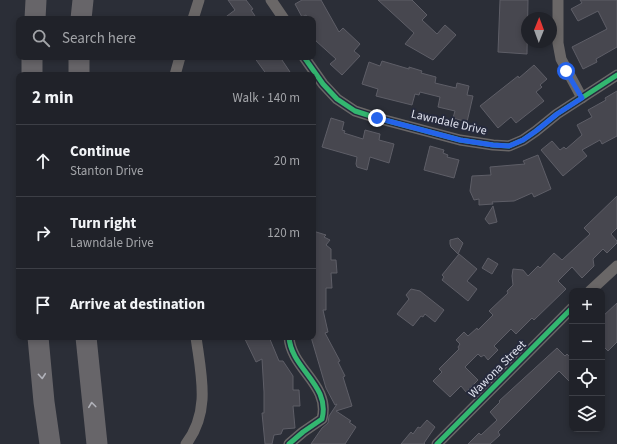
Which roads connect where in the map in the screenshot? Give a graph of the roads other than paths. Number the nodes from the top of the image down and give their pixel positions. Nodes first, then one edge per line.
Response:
1 (36, 0) edge
2 (83, 0) edge
3 (199, 0) edge
4 (271, 0) edge
5 (558, 0) edge
6 (34, 16) edge
7 (81, 16) edge
8 (194, 16) edge
9 (282, 16) edge
10 (32, 60) edge
11 (79, 60) edge
12 (179, 60) edge
13 (306, 60) edge
14 (32, 72) edge
15 (79, 72) edge
16 (176, 72) edge
17 (315, 72) edge
18 (316, 74) edge
19 (617, 75) edge
20 (582, 98) junction
21 (617, 266) edge
22 (593, 288) edge
23 (569, 311) edge
24 (38, 340) edge
25 (86, 340) edge
26 (196, 340) edge
27 (290, 340) edge
28 (50, 444) edge
29 (97, 444) edge
30 (186, 444) edge
31 (289, 444) edge
32 (437, 444) edge

1 - 6 highway
2 - 7 highway
3 - 8 street
4 - 9 street
5 - 20 street
10 - 14 highway
11 - 15 highway
12 - 16 street
13 - 17 street, Lawndale Drive
18 - 20 street, Lawndale Drive
19 - 20 street, Lawndale Drive
21 - 22 street
23 - 32 street, Wawona Street
24 -> 28 highway
29 -> 25 highway
26 - 30 street
27 - 31 street

